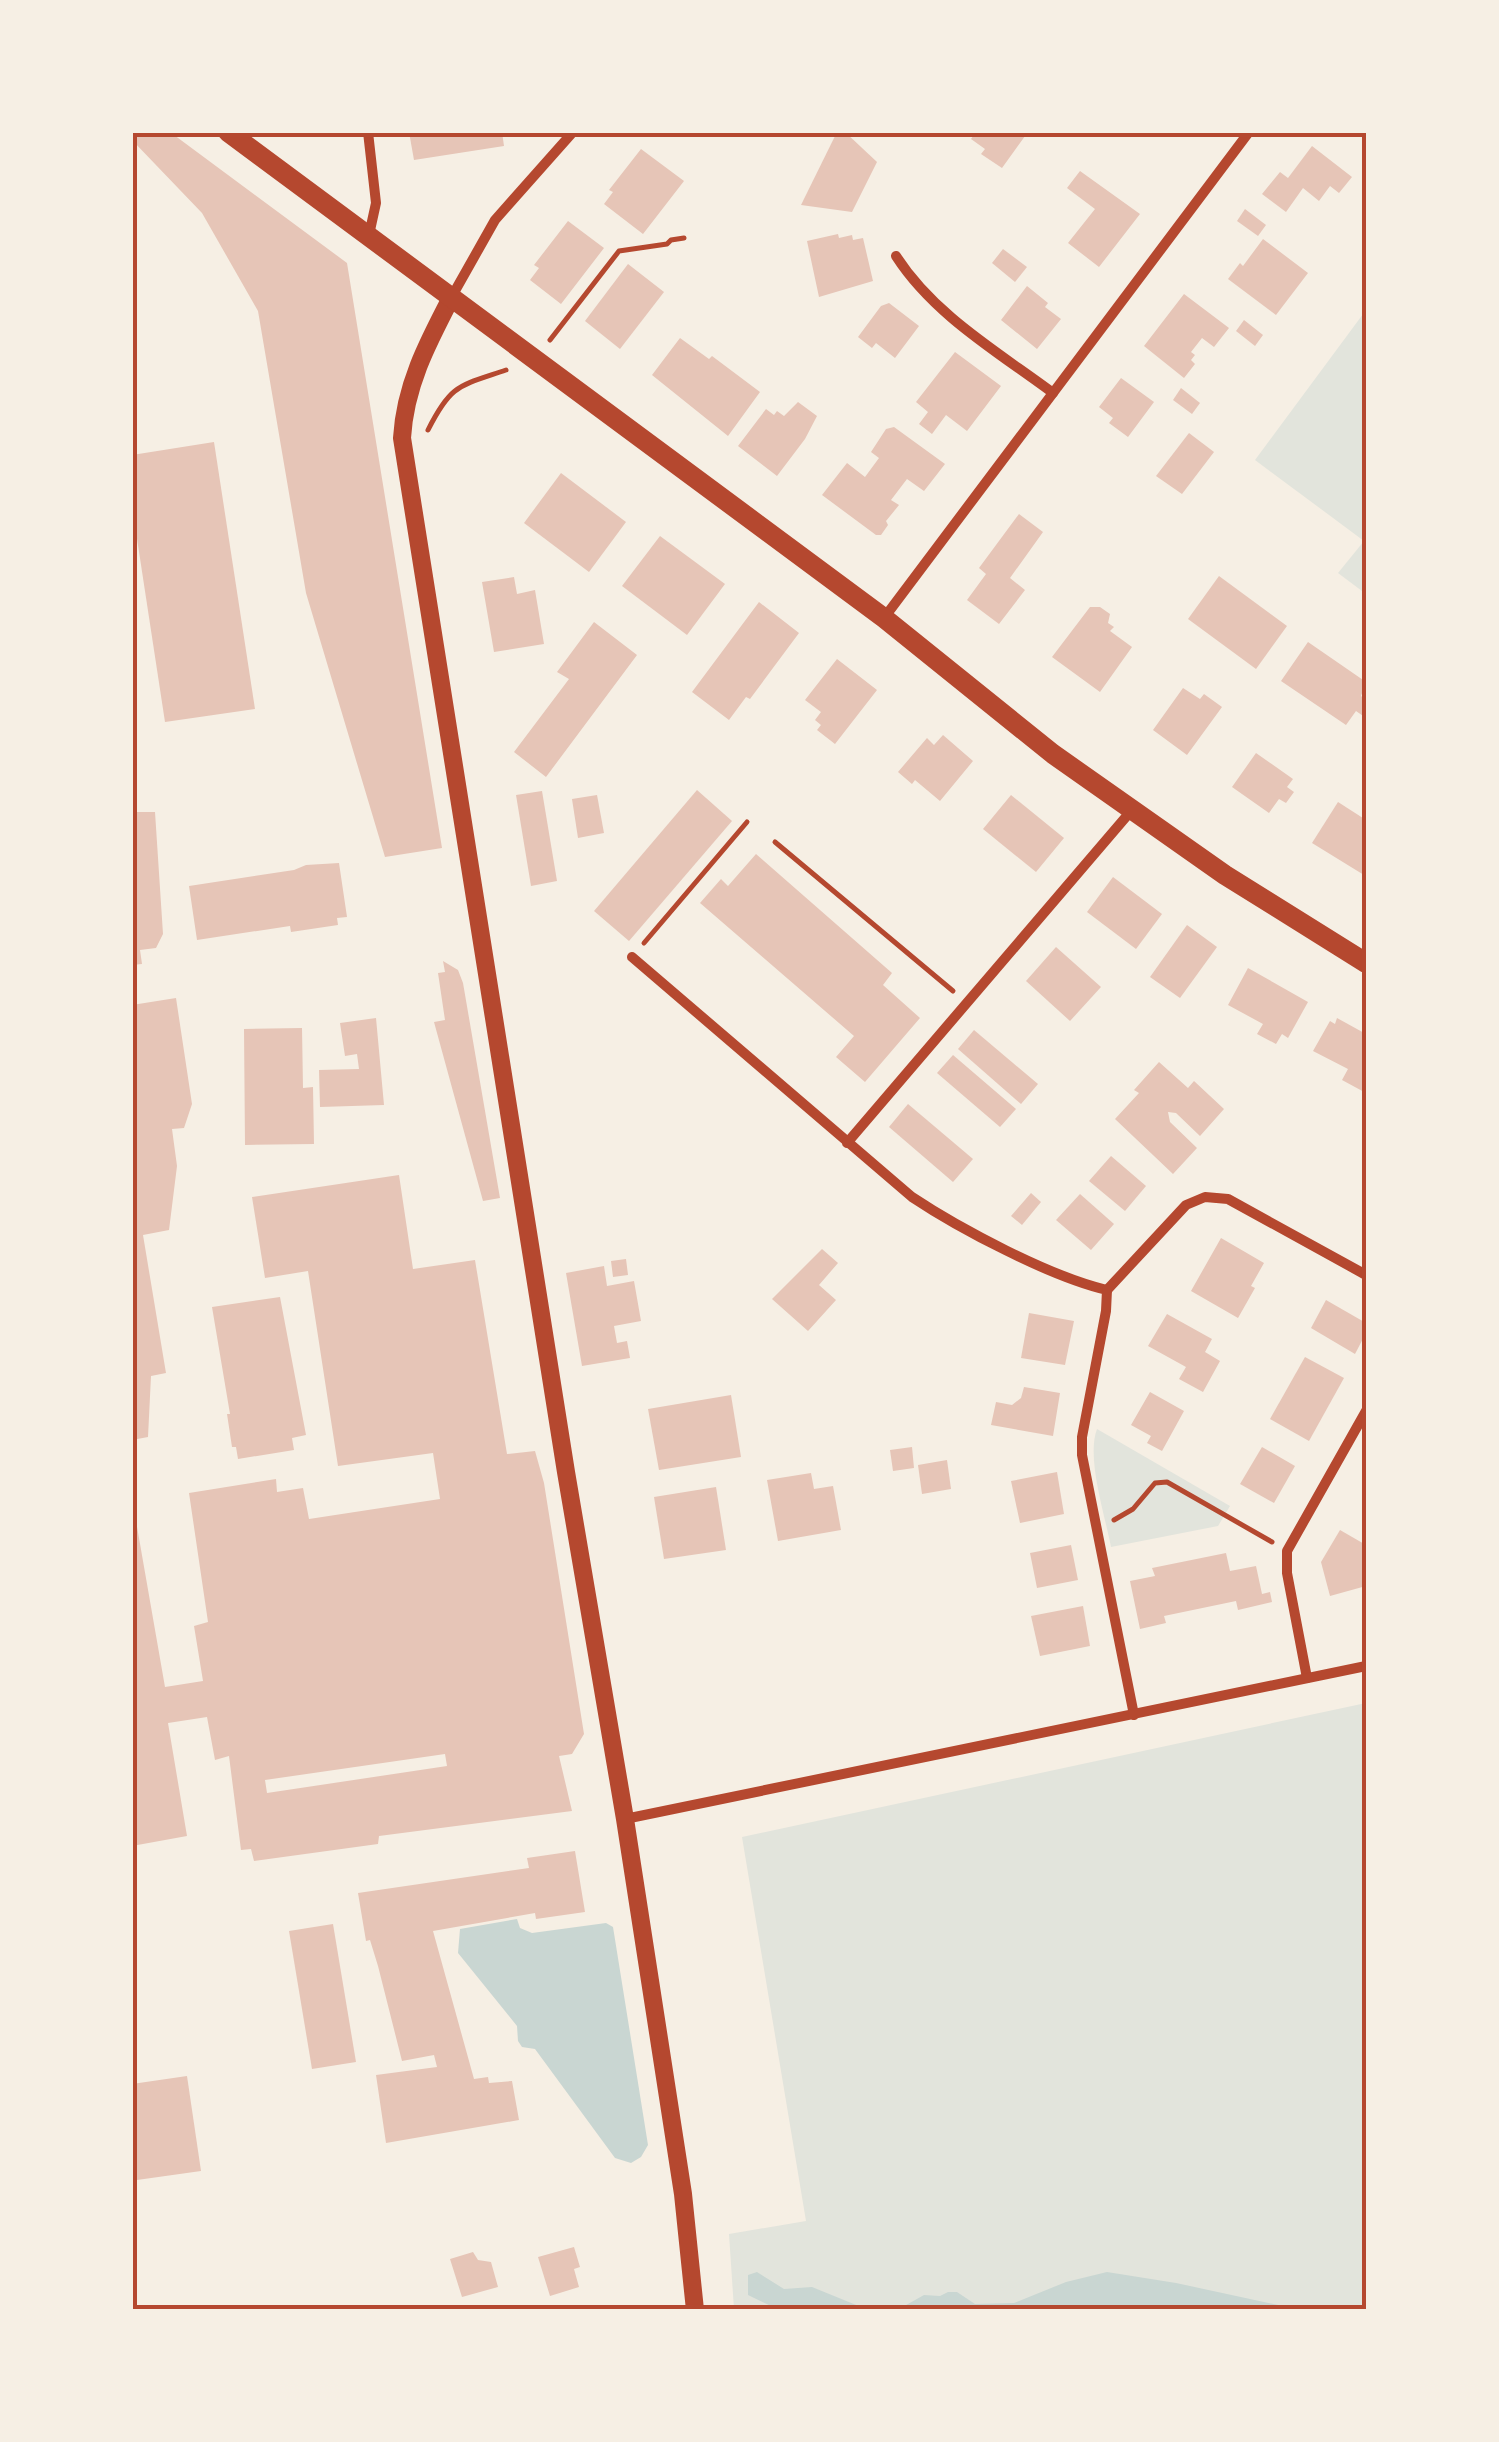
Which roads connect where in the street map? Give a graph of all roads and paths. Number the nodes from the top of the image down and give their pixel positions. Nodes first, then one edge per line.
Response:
1 (228, 132) edge
2 (368, 132) edge
3 (572, 132) edge
4 (1249, 132) edge
5 (368, 238) junction
6 (684, 238) dead end
7 (896, 256) dead end
8 (451, 298) junction
9 (535, 360) junction
10 (1054, 394) junction
11 (884, 618) junction
12 (1131, 811) junction
13 (746, 822) dead end
14 (776, 842) dead end
15 (632, 957) joint
16 (1366, 963) edge
17 (967, 1003) junction
18 (847, 1143) junction
19 (1366, 1276) edge
20 (1107, 1290) junction
21 (1366, 1411) edge
22 (1096, 1523) junction
23 (1288, 1551) junction
24 (1366, 1666) edge
25 (1308, 1678) junction
26 (1134, 1714) junction
27 (625, 1819) junction
28 (694, 2310) edge

1 - 5 main road
2 - 5 street
3 - 8 street
4 - 10 street
5 - 8 main road
6 - 9 path
7 - 10 street
8 - 9 main road
8 - 27 street
9 - 11 main road
10 - 11 street
11 - 12 main road
12 - 16 main road
12 - 17 street
13 - 15 path
14 - 17 path
15 - 18 street
17 - 18 street
18 - 20 street
19 - 20 street
20 - 22 street
21 - 23 street
22 - 23 path
22 - 26 street
23 - 25 street
24 - 25 street
25 - 26 street
26 - 27 street
27 - 28 street

